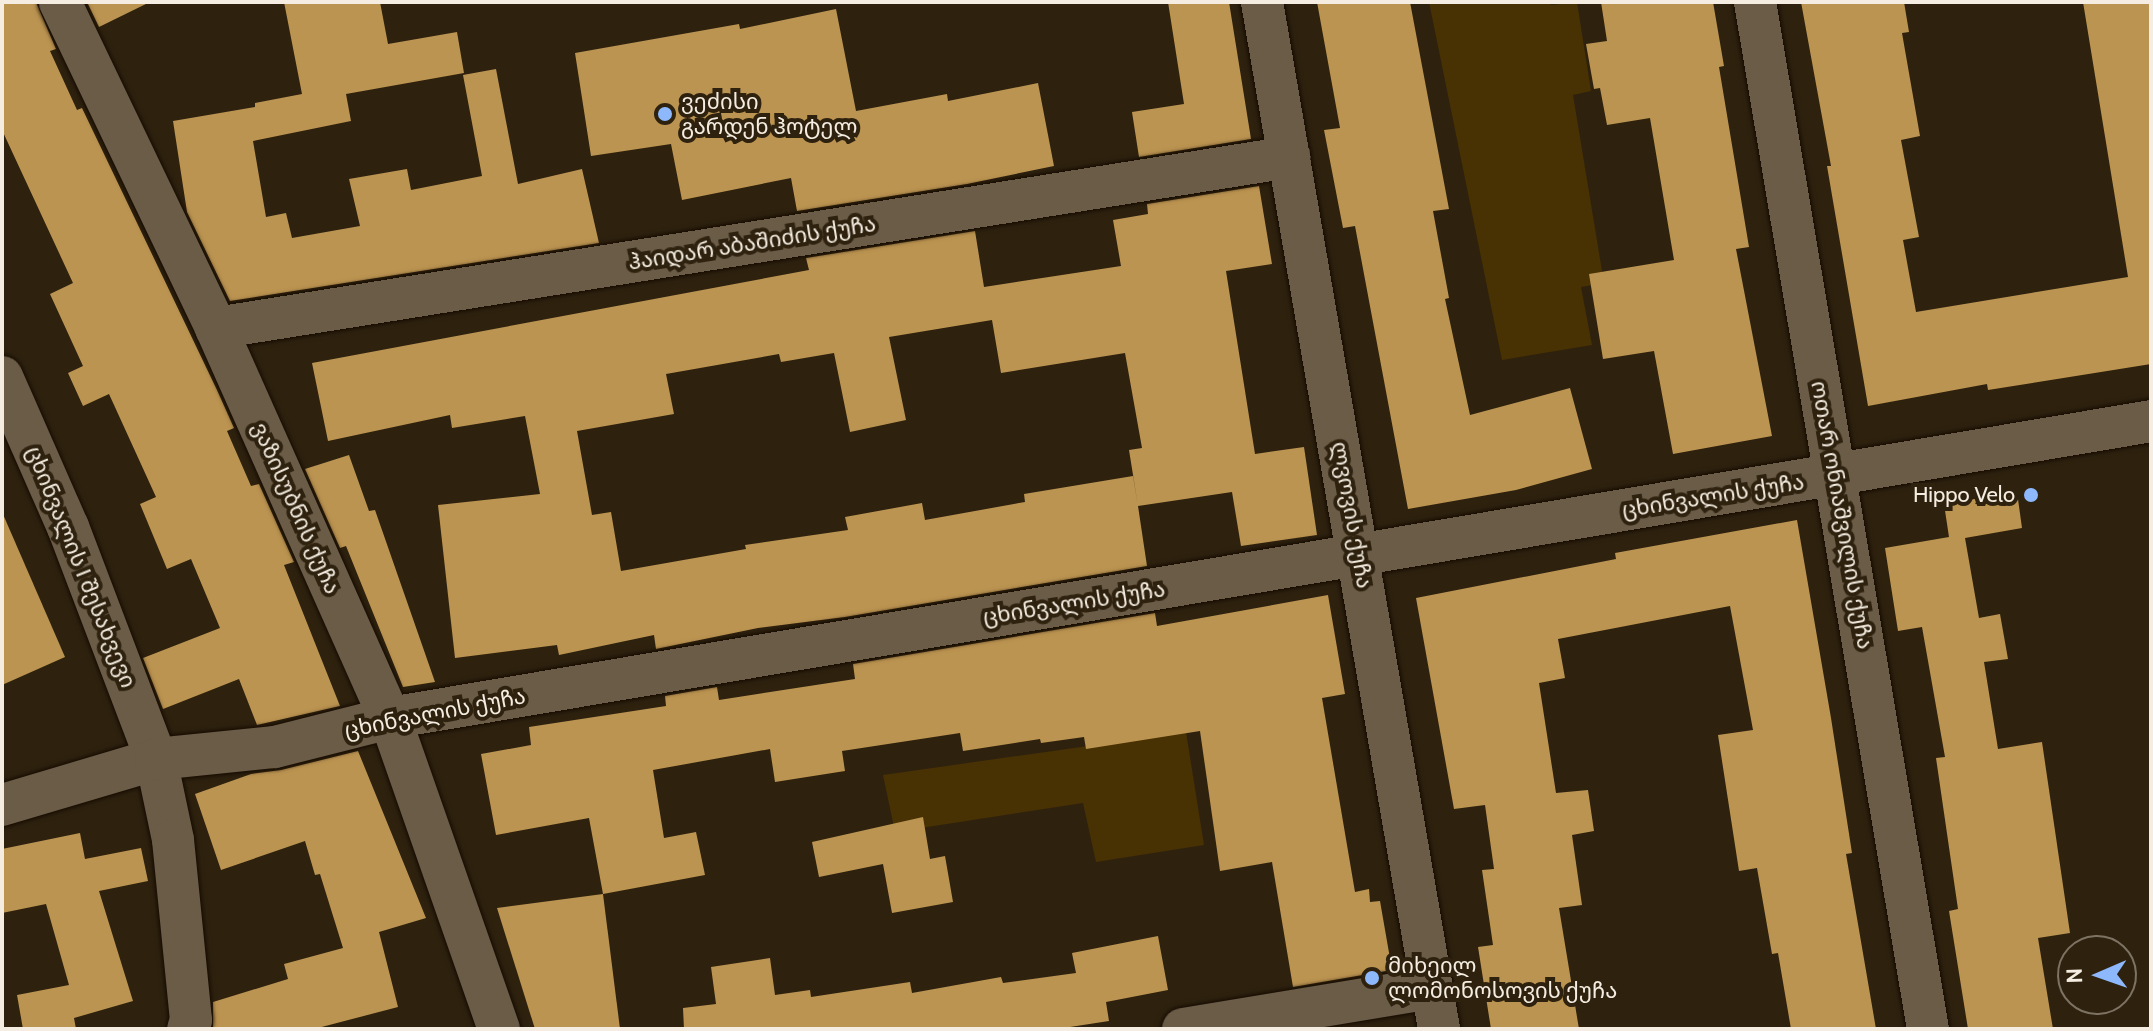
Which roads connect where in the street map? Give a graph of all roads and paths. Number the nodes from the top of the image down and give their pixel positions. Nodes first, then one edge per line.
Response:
1 (60, 2) edge
2 (1262, 2) edge
3 (1755, 2) edge
4 (1289, 157) junction
5 (216, 328) junction
6 (2, 377) edge
7 (2151, 421) edge
8 (1836, 476) junction
9 (1359, 555) junction
10 (390, 718) junction
11 (156, 759) junction
12 (2, 805) edge
13 (1432, 988) junction
14 (187, 1026) edge
15 (499, 1029) edge
16 (1183, 1029) edge
17 (1439, 1029) edge
18 (1928, 1029) edge

1 - 5 street, ვაზისუბნის ქუჩა
2 - 4 street, ლვოვის ქუჩა
3 - 8 street, ოთარ ონიაშვილის ქუჩა
4 - 5 street, ჰაიდარ აბაშიძის ქუჩა
4 - 9 street, ლვოვის ქუჩა
5 - 10 street, ვაზისუბნის ქუჩა
6 - 11 street, ცხინვალის I შესახვევი
7 - 8 street, ცხინვალის ქუჩა
8 - 9 street, ცხინვალის ქუჩა
8 - 18 street, ოთარ ონიაშვილის ქუჩა
9 - 10 street, ცხინვალის ქუჩა
9 - 13 street, ლვოვის ქუჩა
10 - 11 street, ცხინვალის ქუჩა
10 - 15 street, ვაზისუბნის ქუჩა
11 - 12 street, ცხინვალის ქუჩა
11 - 14 street, ცხინვალის I შესახვევი
13 - 16 street
13 - 17 street, ლვოვის ქუჩა

